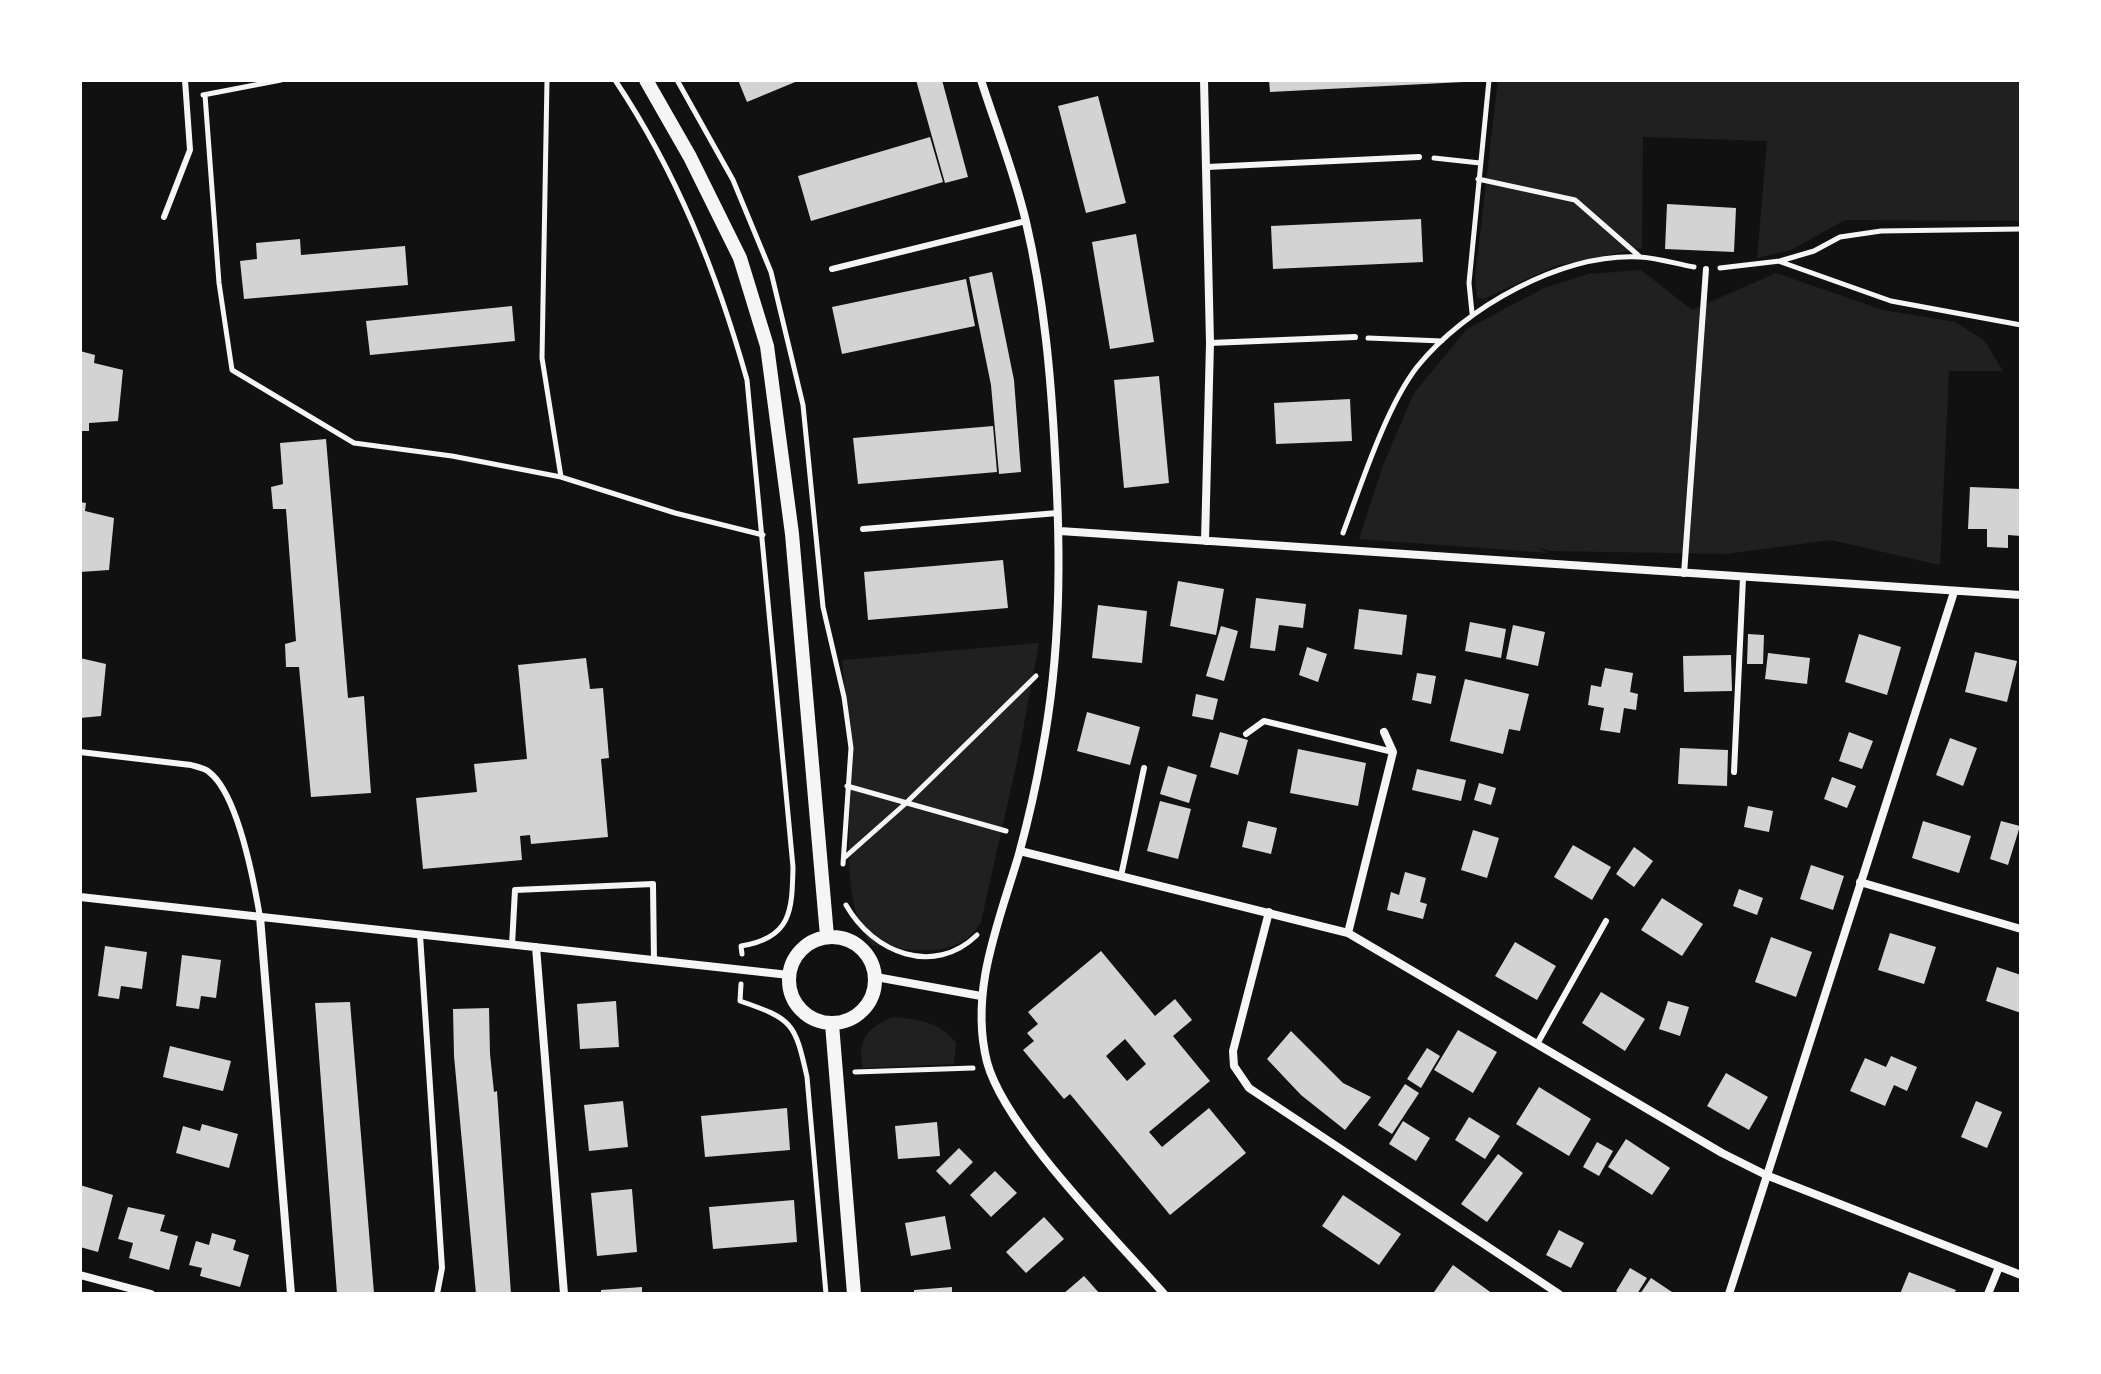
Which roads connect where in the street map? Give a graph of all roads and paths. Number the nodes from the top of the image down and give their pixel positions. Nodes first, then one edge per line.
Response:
1 (185, 80) edge
2 (281, 80) edge
3 (547, 80) edge
4 (615, 80) edge
5 (646, 80) edge
6 (981, 80) edge
7 (1204, 80) edge
8 (1489, 80) edge
9 (205, 95) junction
10 (186, 98) junction
11 (1419, 157) joint
12 (1480, 163) junction
13 (1207, 167) junction
14 (1478, 179) junction
15 (164, 217) dead end
16 (1026, 221) junction
17 (2021, 229) edge
18 (1639, 257) junction
19 (1780, 261) junction
20 (832, 269) dead end
21 (1706, 269) junction
22 (1472, 313) junction
23 (2021, 325) edge
24 (1355, 337) joint
25 (1442, 341) junction
26 (1210, 343) junction
27 (561, 477) junction
28 (1058, 513) junction
29 (863, 529) dead end
30 (1060, 531) junction
31 (763, 535) junction
32 (1205, 541) junction
33 (1337, 550) junction
34 (1684, 574) junction
35 (1743, 578) junction
36 (1954, 592) junction
37 (2021, 595) edge
38 (1039, 660) dead end
39 (1037, 676) junction
40 (1035, 688) dead end
41 (1384, 732) dead end
42 (1246, 734) dead end
43 (80, 752) edge
44 (1393, 752) junction
45 (1144, 768) dead end
46 (1734, 772) dead end
47 (847, 786) dead end
48 (905, 804) junction
49 (1010, 817) dead end
50 (1006, 831) junction
51 (1003, 845) dead end
52 (1020, 851) junction
53 (843, 869) dead end
54 (1121, 876) junction
55 (1860, 882) junction
56 (842, 890) dead end
57 (80, 897) edge
58 (1269, 912) junction
59 (260, 917) junction
60 (1606, 921) dead end
61 (2021, 929) edge
62 (979, 932) dead end
63 (1348, 933) junction
64 (420, 935) junction
65 (827, 936) junction
66 (512, 945) junction
67 (536, 947) junction
68 (654, 961) junction
69 (742, 971) junction
70 (789, 975) junction
71 (876, 977) junction
72 (981, 996) junction
73 (832, 1024) junction
74 (1537, 1044) junction
75 (989, 1068) junction
76 (837, 1072) junction
77 (807, 1077) junction
78 (1766, 1175) junction
79 (1999, 1267) junction
80 (80, 1275) edge
81 (2021, 1275) edge
82 (151, 1294) edge
83 (291, 1294) edge
84 (437, 1294) edge
85 (564, 1294) edge
86 (826, 1294) edge
87 (854, 1294) edge
88 (1164, 1294) edge
89 (1559, 1294) edge
90 (1729, 1294) edge
91 (1988, 1294) edge

1 - 10 lane
2 - 9 path
3 - 27 path
4 - 31 path
5 - 65 street
6 - 16 street
7 - 13 street
8 - 12 path
9 - 10 path
9 - 27 path
10 - 15 lane
11 - 12 path
11 - 13 lane
12 - 14 path
13 - 26 street
14 - 18 path
14 - 22 path
16 - 20 lane
16 - 28 street
17 - 19 path
18 - 21 path
18 - 22 path
19 - 21 path
19 - 23 path
21 - 34 lane
22 - 25 path
24 - 25 path
24 - 26 lane
25 - 33 path
26 - 32 street
27 - 31 path
28 - 29 lane
28 - 30 street
30 - 32 street
30 - 52 street
31 - 69 path
32 - 33 street
33 - 34 street
34 - 35 street
35 - 36 street
35 - 46 lane
36 - 37 street
36 - 55 street
38 - 39 path
39 - 40 path
39 - 48 path
41 - 44 street
42 - 44 lane
43 - 59 lane
44 - 63 street
45 - 54 lane
47 - 48 path
48 - 50 path
48 - 53 path
49 - 50 path
50 - 51 path
52 - 54 street
52 - 72 street
54 - 58 street
55 - 61 street
55 - 78 street
56 - 62 path
57 - 59 street
58 - 63 street
58 - 89 street
59 - 64 street
59 - 83 street
60 - 74 lane
63 - 74 street
64 - 66 street
64 - 84 lane
65 - 70 street
65 - 71 street
66 - 67 street
66 - 68 lane
67 - 68 street
67 - 85 street
68 - 69 street
69 - 70 street
69 - 77 path
70 - 73 street
71 - 72 street
71 - 73 street
72 - 75 street
73 - 76 street
74 - 78 street
75 - 76 path
75 - 88 street
76 - 77 path
76 - 87 street
77 - 86 path
78 - 79 street
78 - 90 street
79 - 81 street
79 - 91 street
80 - 82 street

